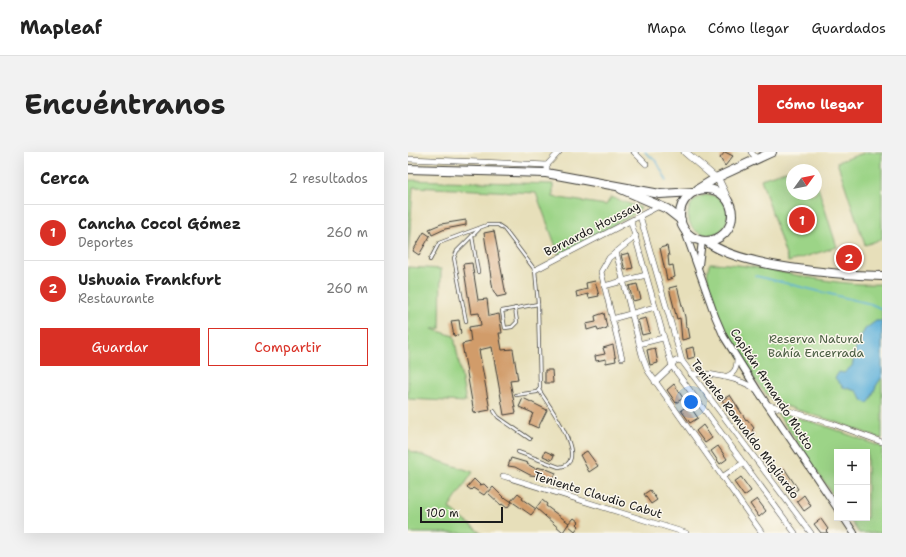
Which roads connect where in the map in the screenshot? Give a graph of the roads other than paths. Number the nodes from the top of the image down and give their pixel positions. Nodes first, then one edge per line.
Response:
1 (413, 152) edge
2 (559, 152) edge
3 (634, 152) edge
4 (685, 152) edge
5 (751, 152) edge
6 (772, 152) edge
7 (411, 159) edge
8 (757, 159) junction
9 (646, 164) dead end
10 (546, 169) junction
11 (408, 170) edge
12 (713, 180) junction
13 (614, 186) junction
14 (695, 191) junction
15 (728, 200) junction
16 (659, 206) junction
17 (640, 216) junction
18 (681, 220) junction
19 (631, 222) junction
20 (483, 227) junction
21 (684, 229) junction
22 (472, 235) junction
23 (636, 236) junction
24 (704, 241) junction
25 (616, 252) junction
26 (430, 260) dead end
27 (535, 270) junction
28 (478, 272) dead end
29 (646, 275) junction
30 (700, 275) junction
31 (882, 276) edge
32 (623, 281) junction
33 (604, 286) junction
34 (542, 302) dead end
35 (538, 303) junction
36 (516, 308) junction
37 (655, 308) junction
38 (631, 314) junction
39 (612, 319) junction
40 (466, 321) dead end
41 (539, 333) junction
42 (543, 333) dead end
43 (663, 338) junction
44 (639, 344) junction
45 (622, 358) dead end
46 (737, 359) junction
47 (682, 361) junction
48 (672, 366) junction
49 (691, 374) junction
50 (723, 377) junction
51 (655, 382) junction
52 (699, 384) junction
53 (539, 390) junction
54 (690, 391) junction
55 (758, 391) junction
56 (516, 395) dead end
57 (766, 404) junction
58 (494, 411) dead end
59 (530, 439) dead end
60 (882, 442) edge
61 (518, 452) dead end
62 (743, 463) junction
63 (504, 476) dead end
64 (722, 477) junction
65 (834, 504) edge
66 (846, 521) edge
67 (686, 533) edge
68 (762, 533) edge
69 (795, 533) edge
70 (811, 533) edge
71 (854, 533) edge

1 - 7 street
2 - 10 street
3 - 9 street
4 - 12 main road
5 - 8 street
6 - 8 main road
7 - 10 street
8 - 12 main road
10 - 11 main road
10 - 13 main road
12 - 14 main road
12 - 15 main road
13 - 14 main road
13 - 16 main road
14 - 15 main road
14 - 18 main road
15 - 24 main road
16 - 17 street, Bernardo Houssay
16 - 18 main road
17 - 19 street, Bernardo Houssay
17 - 47 street, Teniente Romualdo Migliardo
18 - 21 main road
19 - 23 street, Teniente Romualdo Migliardo
19 - 27 street, Bernardo Houssay
20 - 22 lane
20 - 26 lane
20 - 27 lane
21 - 24 main road
21 - 30 street, Capitán Armando Mutto
22 - 28 lane
22 - 40 lane
23 - 25 street
23 - 29 street, Teniente Romualdo Migliardo
24 - 30 street, Capitán Armando Mutto
24 - 31 main road
25 - 32 street
25 - 33 street
27 - 35 lane
29 - 32 street
29 - 37 street, Teniente Romualdo Migliardo
30 - 46 street, Capitán Armando Mutto
32 - 33 street
32 - 38 street
33 - 39 street
34 - 35 lane
35 - 36 lane
35 - 41 lane
36 - 36 lane
37 - 38 street
37 - 43 street, Teniente Romualdo Migliardo
38 - 39 street
38 - 44 street
39 - 45 street
41 - 42 lane
41 - 53 lane
43 - 44 street
43 - 48 street, Teniente Romualdo Migliardo
44 - 51 street
46 - 50 street
46 - 55 street, Capitán Armando Mutto
47 - 48 street
47 - 49 street, Teniente Romualdo Migliardo
48 - 51 street
48 - 54 street, Teniente Romualdo Migliardo
49 - 50 street
49 - 52 street, Teniente Romualdo Migliardo
50 - 55 street
51 - 64 street
52 - 54 street
52 - 70 street, Teniente Romualdo Migliardo
53 - 56 lane
53 - 61 lane
54 - 62 street, Teniente Romualdo Migliardo
55 - 57 street, Capitán Armando Mutto
57 - 60 street
57 - 65 street, Capitán Armando Mutto
58 - 59 lane
62 - 64 street
62 - 69 street, Teniente Romualdo Migliardo
63 - 67 street, Teniente Claudio Cabut
64 - 68 street
66 - 71 street

